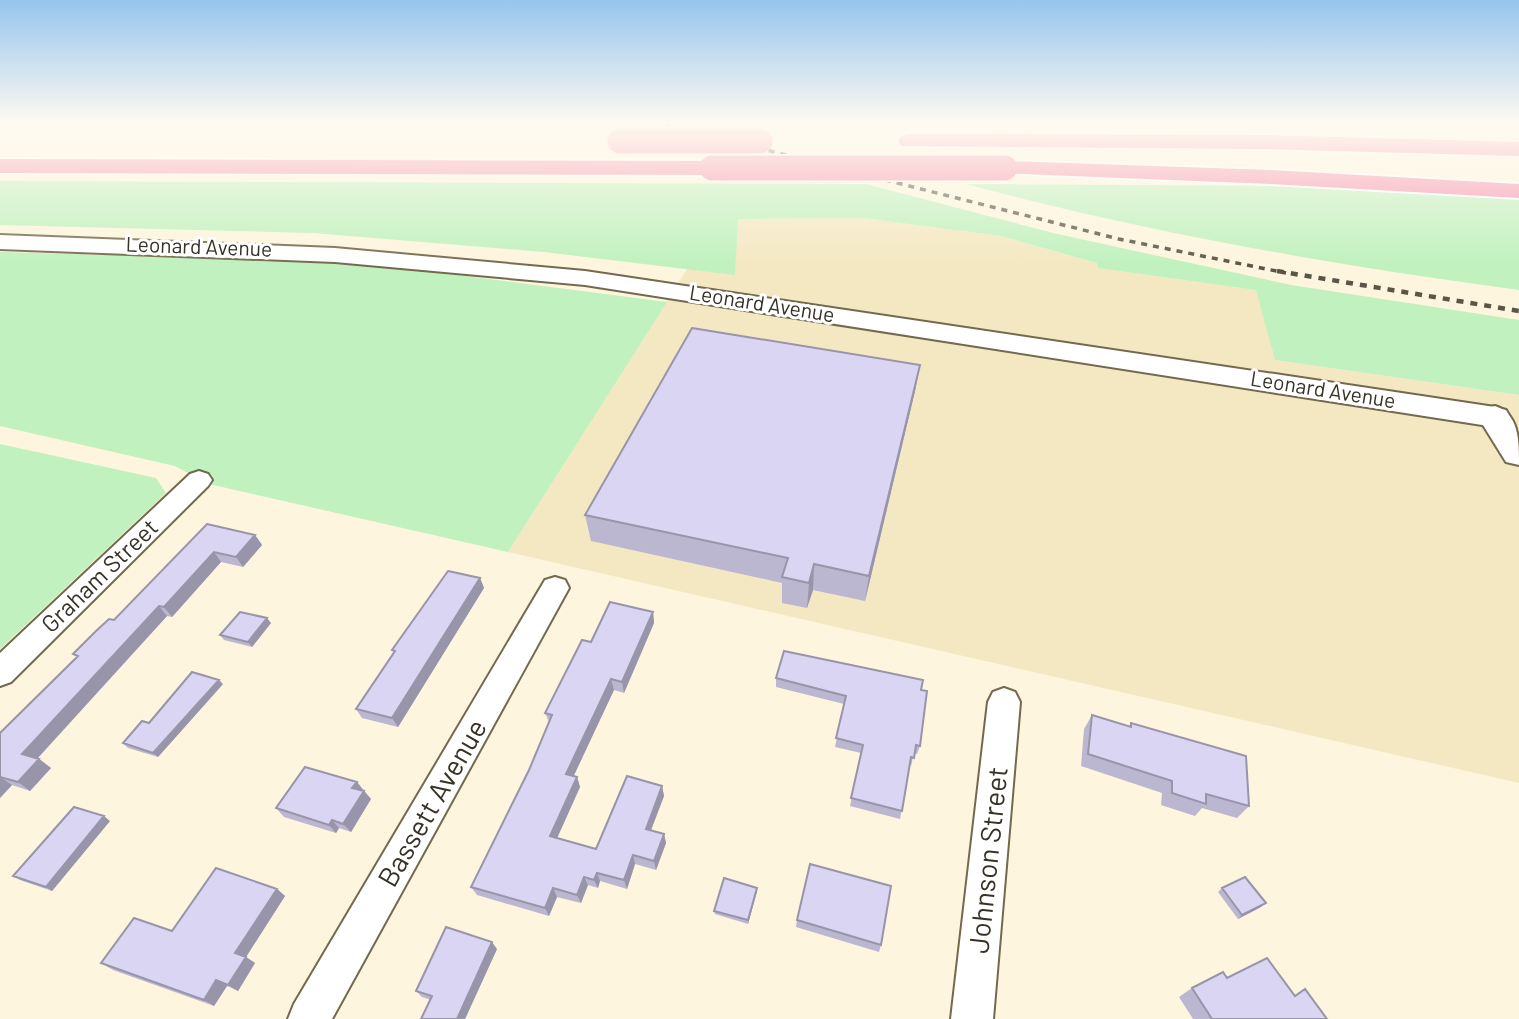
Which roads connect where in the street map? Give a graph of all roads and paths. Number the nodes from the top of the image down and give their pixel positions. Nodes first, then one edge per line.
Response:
1 (1110, 172) edge
2 (1467, 172) edge
3 (1519, 173) edge
4 (1519, 191) edge
5 (0, 242) edge
6 (1507, 419) edge
7 (1519, 453) edge
8 (199, 480) dead end
9 (555, 587) dead end
10 (0, 673) edge
11 (1004, 702) dead end
12 (309, 1019) edge
13 (972, 1019) edge

1 - 4 highway
2 - 3 highway
5 - 6 street, Leonard Avenue
6 - 7 main road
8 - 10 street, Graham Street
9 - 12 street, Bassett Avenue
11 - 13 street, Johnson Street

